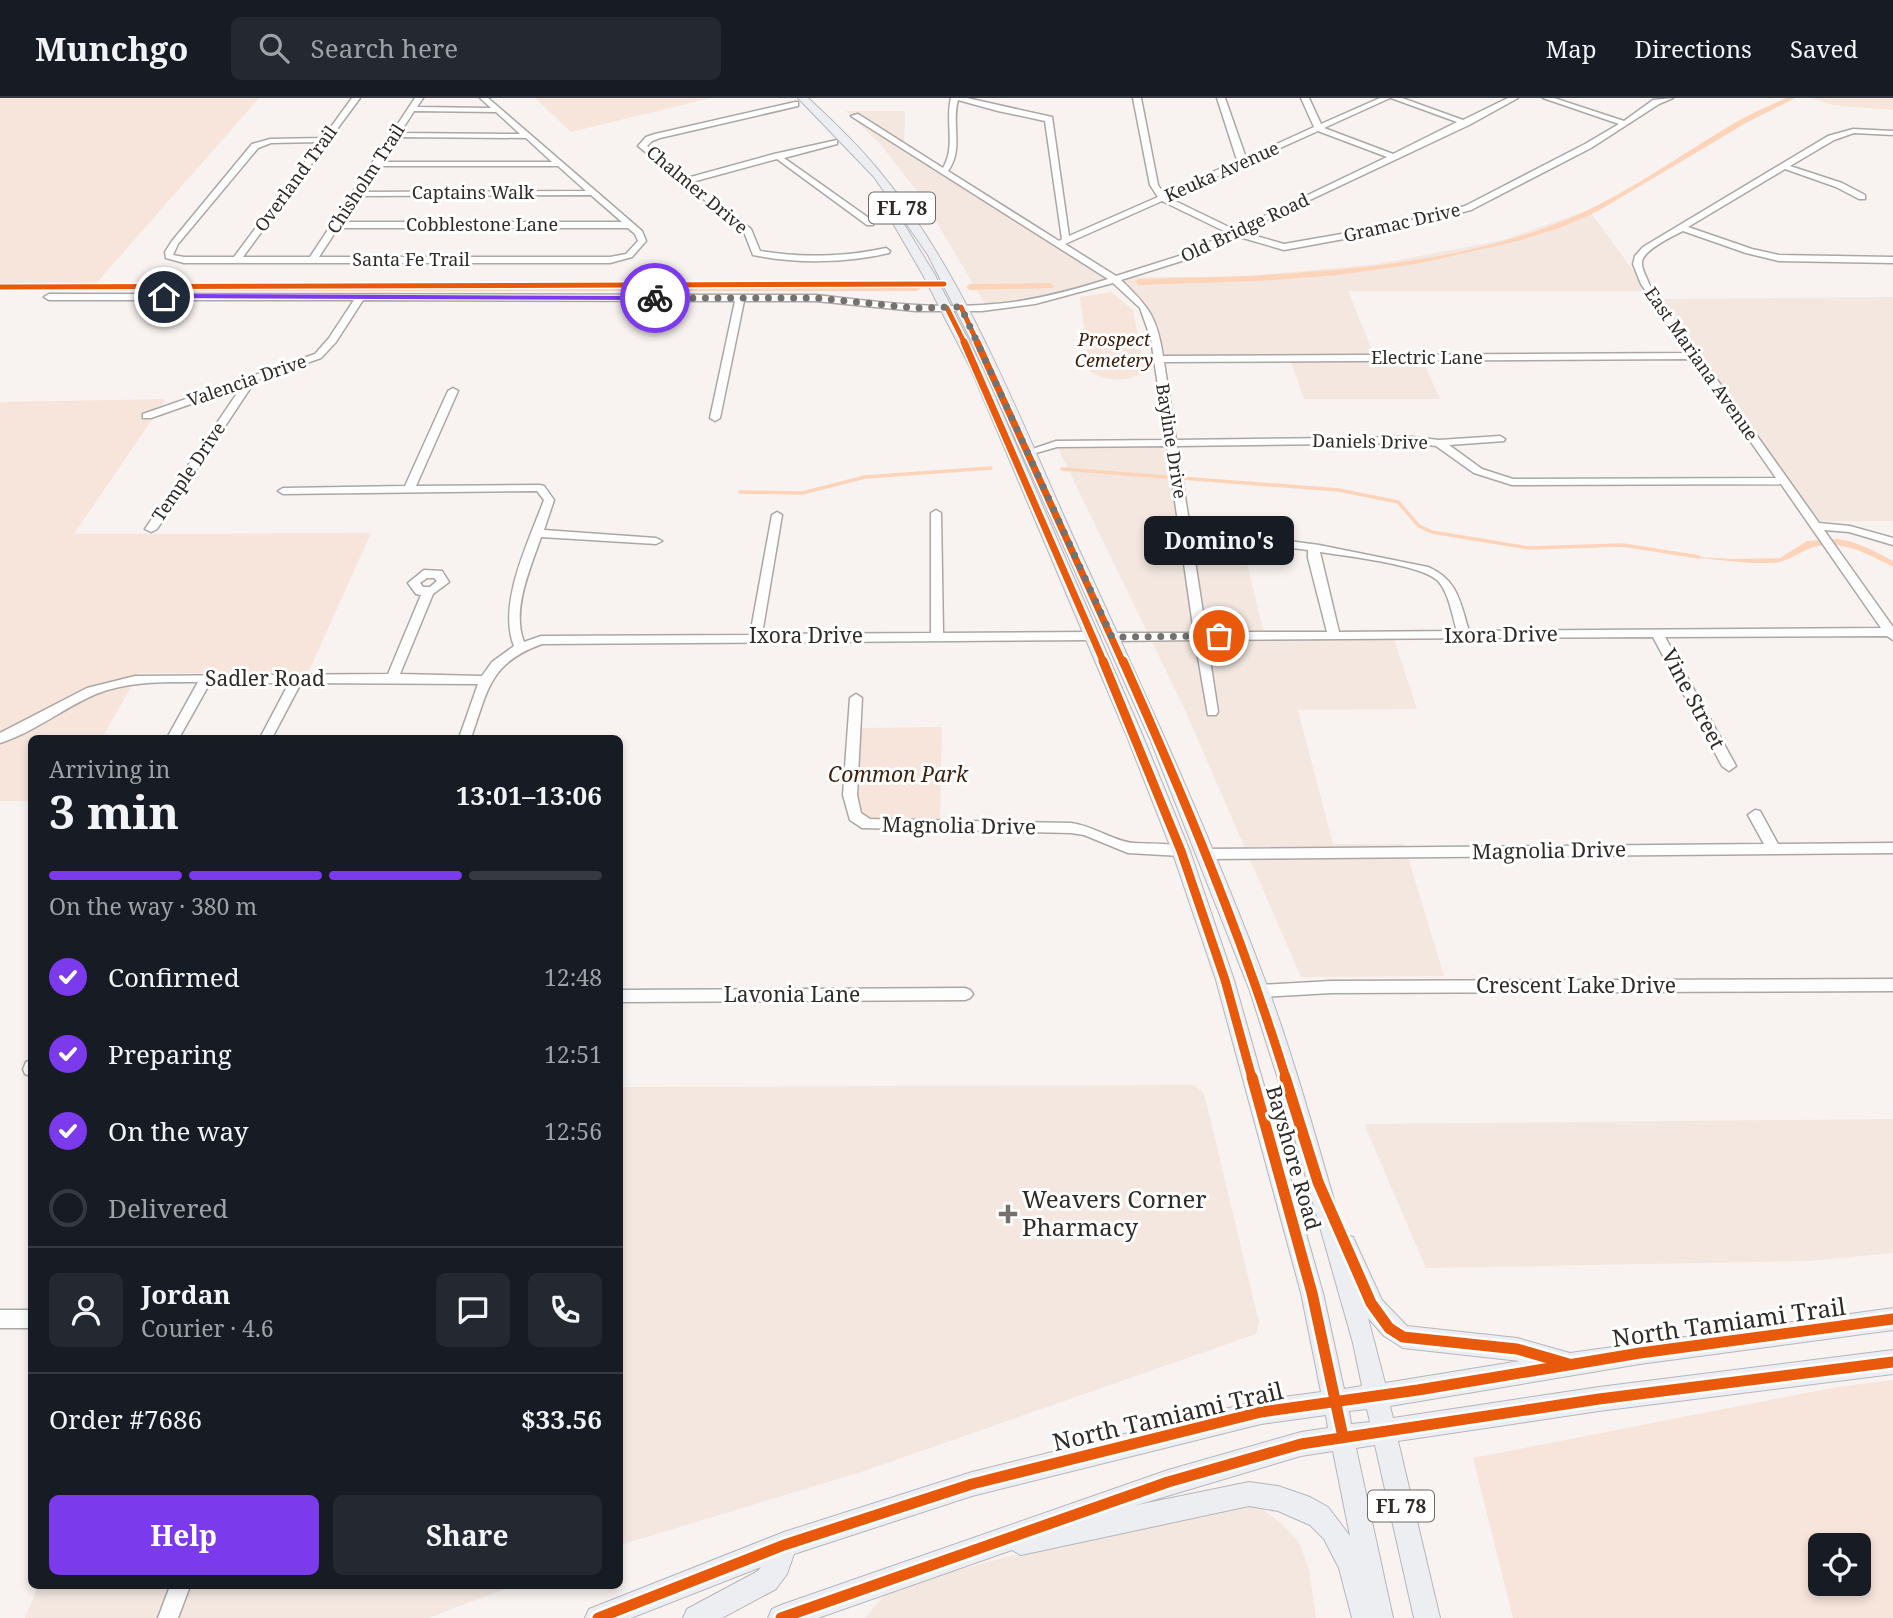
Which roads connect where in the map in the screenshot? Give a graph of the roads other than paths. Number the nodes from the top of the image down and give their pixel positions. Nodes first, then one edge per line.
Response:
1 (356, 98) edge
2 (419, 98) edge
3 (484, 98) edge
4 (957, 98) edge
5 (1137, 98) edge
6 (1221, 98) edge
7 (1306, 98) edge
8 (1382, 98) edge
9 (1395, 98) edge
10 (1514, 98) edge
11 (1547, 98) edge
12 (1669, 98) edge
13 (795, 100) edge
14 (412, 109) junction
15 (497, 110) junction
16 (855, 116) dead end
17 (1466, 123) junction
18 (1625, 124) junction
19 (1319, 129) junction
20 (1893, 133) edge
21 (395, 135) junction
22 (527, 136) junction
23 (324, 141) junction
24 (834, 142) junction
25 (777, 156) junction
26 (1395, 157) junction
27 (1245, 162) junction
28 (376, 164) junction
29 (558, 164) junction
30 (1784, 166) junction
31 (944, 172) junction
32 (686, 181) junction
33 (591, 193) junction
34 (356, 194) junction
35 (1862, 197) dead end
36 (1163, 198) junction
37 (870, 223) dead end
38 (335, 225) junction
39 (629, 225) junction
40 (1683, 228) junction
41 (1235, 233) junction
42 (1062, 242) junction
43 (886, 251) dead end
44 (237, 260) junction
45 (313, 260) junction
46 (1893, 260) edge
47 (1114, 279) junction
48 (49, 297) dead end
49 (360, 298) junction
50 (740, 298) junction
51 (954, 308) junction
52 (1696, 356) junction
53 (1158, 359) junction
54 (251, 380) junction
55 (453, 391) dead end
56 (147, 416) dead end
57 (715, 418) dead end
58 (1500, 439) dead end
59 (1171, 442) junction
60 (1439, 443) junction
61 (1029, 452) junction
62 (1784, 481) junction
63 (409, 489) junction
64 (283, 491) dead end
65 (1032, 497) junction
66 (936, 513) dead end
67 (777, 515) dead end
68 (1816, 526) junction
69 (151, 529) dead end
70 (1185, 531) junction
71 (538, 533) junction
72 (656, 541) dead end
73 (1893, 542) edge
74 (1314, 549) junction
75 (428, 591) dead end
76 (1657, 633) junction
77 (1892, 634) edge
78 (1464, 635) junction
79 (755, 636) junction
80 (937, 636) junction
81 (1093, 636) junction
82 (1199, 636) junction
83 (1334, 636) junction
84 (1112, 637) junction
85 (520, 646) junction
86 (206, 679) junction
87 (298, 679) junction
88 (393, 679) junction
89 (484, 680) junction
90 (856, 698) dead end
91 (1212, 712) dead end
92 (175, 735) edge
93 (268, 735) edge
94 (466, 735) edge
95 (0, 738) edge
96 (1167, 761) junction
97 (1729, 766) dead end
98 (1755, 815) dead end
99 (1773, 848) junction
100 (1893, 848) edge
101 (1181, 851) junction
102 (1205, 854) junction
103 (1893, 985) edge
104 (1259, 990) junction
105 (965, 994) dead end
106 (623, 996) edge
107 (1318, 1182) junction
108 (28, 1319) edge
109 (1893, 1319) edge
110 (0, 1320) edge
111 (1893, 1362) edge
112 (1576, 1366) junction
113 (1375, 1395) junction
114 (1335, 1401) junction
115 (1384, 1431) junction
116 (1343, 1437) junction
117 (784, 1545) junction
118 (949, 1557) junction
119 (179, 1589) edge
120 (169, 1618) edge
121 (598, 1618) edge
122 (696, 1618) edge
123 (781, 1618) edge
124 (1365, 1618) edge
125 (1380, 1618) edge
126 (1427, 1618) edge

1 - 23 street, Overland Trail
2 - 14 street, Chisholm Trail
3 - 15 street
4 - 31 street
4 - 42 street
5 - 36 street
6 - 27 street
7 - 19 street
8 - 19 street, Keuka Avenue
9 - 17 street
10 - 17 street, Old Bridge Road
11 - 18 street
12 - 18 street, Gramac Drive
13 - 24 main road, Bayshore Road / FL 78
13 - 32 street, Chalmer Drive
13 - 51 main road, Bayshore Road / FL 78
14 - 15 street
14 - 21 street, Chisholm Trail
15 - 22 street
16 - 31 street, Bayline Drive
17 - 26 street, Old Bridge Road
18 - 41 street, Gramac Drive
19 - 26 street
19 - 27 street, Keuka Avenue
20 - 30 street, East Mariana Avenue
21 - 22 street
21 - 28 street, Chisholm Trail
22 - 29 street
23 - 44 street, Overland Trail
23 - 44 street, Santa Fe Trail
24 - 25 street
24 - 51 main road, Bayshore Road / FL 78
25 - 32 street
25 - 37 street
26 - 41 street, Old Bridge Road
27 - 36 street, Keuka Avenue
28 - 29 street
28 - 34 street, Chisholm Trail
29 - 33 street
30 - 35 street
30 - 40 street, East Mariana Avenue
31 - 42 street, Bayline Drive
32 - 43 street, Chalmer Drive
33 - 34 street, Captains Walk
33 - 39 street
34 - 38 street, Chisholm Trail
36 - 41 street, Gramac Drive
36 - 42 street, Keuka Avenue
38 - 39 street, Cobblestone Lane
38 - 45 street, Chisholm Trail
39 - 45 street, Santa Fe Trail
40 - 46 street
40 - 52 street, East Mariana Avenue
41 - 47 street, Old Bridge Road
42 - 47 street, Bayline Drive
44 - 45 street, Santa Fe Trail
47 - 51 street, Old Bridge Road
47 - 53 street, Bayline Drive
48 - 49 street, Old Bridge Road
49 - 50 street, Old Bridge Road
49 - 54 street, Valencia Drive
50 - 51 street, Old Bridge Road
50 - 57 street
51 - 61 main road, Bayshore Road / FL 78
51 - 65 main road, Bayshore Road / FL 78
52 - 53 street, Electric Lane
52 - 62 street, East Mariana Avenue
53 - 59 street, Bayline Drive
54 - 56 street, Valencia Drive
54 - 69 street, Temple Drive
55 - 63 street
58 - 60 street
59 - 60 street, Daniels Drive
59 - 61 street, Daniels Drive
59 - 70 street, Bayline Drive
60 - 62 street, Daniels Drive
61 - 84 main road, Bayshore Road / FL 78
62 - 68 street, East Mariana Avenue
63 - 64 street
63 - 71 street
65 - 81 main road, Bayshore Road / FL 78
65 - 84 main road
66 - 80 street
67 - 79 street
68 - 73 street
68 - 77 street, East Mariana Avenue
70 - 74 street
70 - 82 street, Bayline Drive
71 - 72 street
71 - 85 street
74 - 78 street
74 - 83 street
75 - 88 street
76 - 77 street, Ixora Drive
76 - 78 street, Ixora Drive
76 - 97 street, Vine Street
78 - 83 street, Ixora Drive
79 - 80 street, Ixora Drive
79 - 85 street, Ixora Drive
80 - 81 street, Ixora Drive
81 - 96 main road
81 - 101 main road, Bayshore Road / FL 78
82 - 83 street, Ixora Drive
82 - 84 street, Ixora Drive
82 - 91 street, Bayline Drive
84 - 96 main road, Bayshore Road / FL 78
85 - 89 street
86 - 87 street, Sadler Road
86 - 92 street
86 - 95 street, Sadler Road
87 - 88 street, Sadler Road
87 - 93 street
88 - 89 street, Sadler Road
89 - 94 street
90 - 101 street, Magnolia Drive
96 - 102 main road, Bayshore Road / FL 78
98 - 99 street
99 - 100 street, Magnolia Drive
99 - 102 street, Magnolia Drive
101 - 114 main road, Bayshore Road / FL 78
102 - 104 main road, Bayshore Road / FL 78
103 - 104 street, Crescent Lake Drive
104 - 107 main road, Bayshore Road / FL 78
105 - 106 street, Lavonia Lane
107 - 112 main road
107 - 113 main road, Bayshore Road / FL 78
108 - 110 street
109 - 112 main road, North Tamiami Trail
111 - 115 main road
112 - 113 main road, North Tamiami Trail
113 - 114 main road, North Tamiami Trail
113 - 115 main road, FL 78
114 - 116 main road, FL 78
114 - 117 main road, North Tamiami Trail
115 - 116 main road
115 - 126 main road, FL 78
116 - 118 main road
116 - 125 main road, FL 78
117 - 121 main road, North Tamiami Trail
117 - 122 main road
118 - 123 main road
118 - 124 main road
119 - 120 street

